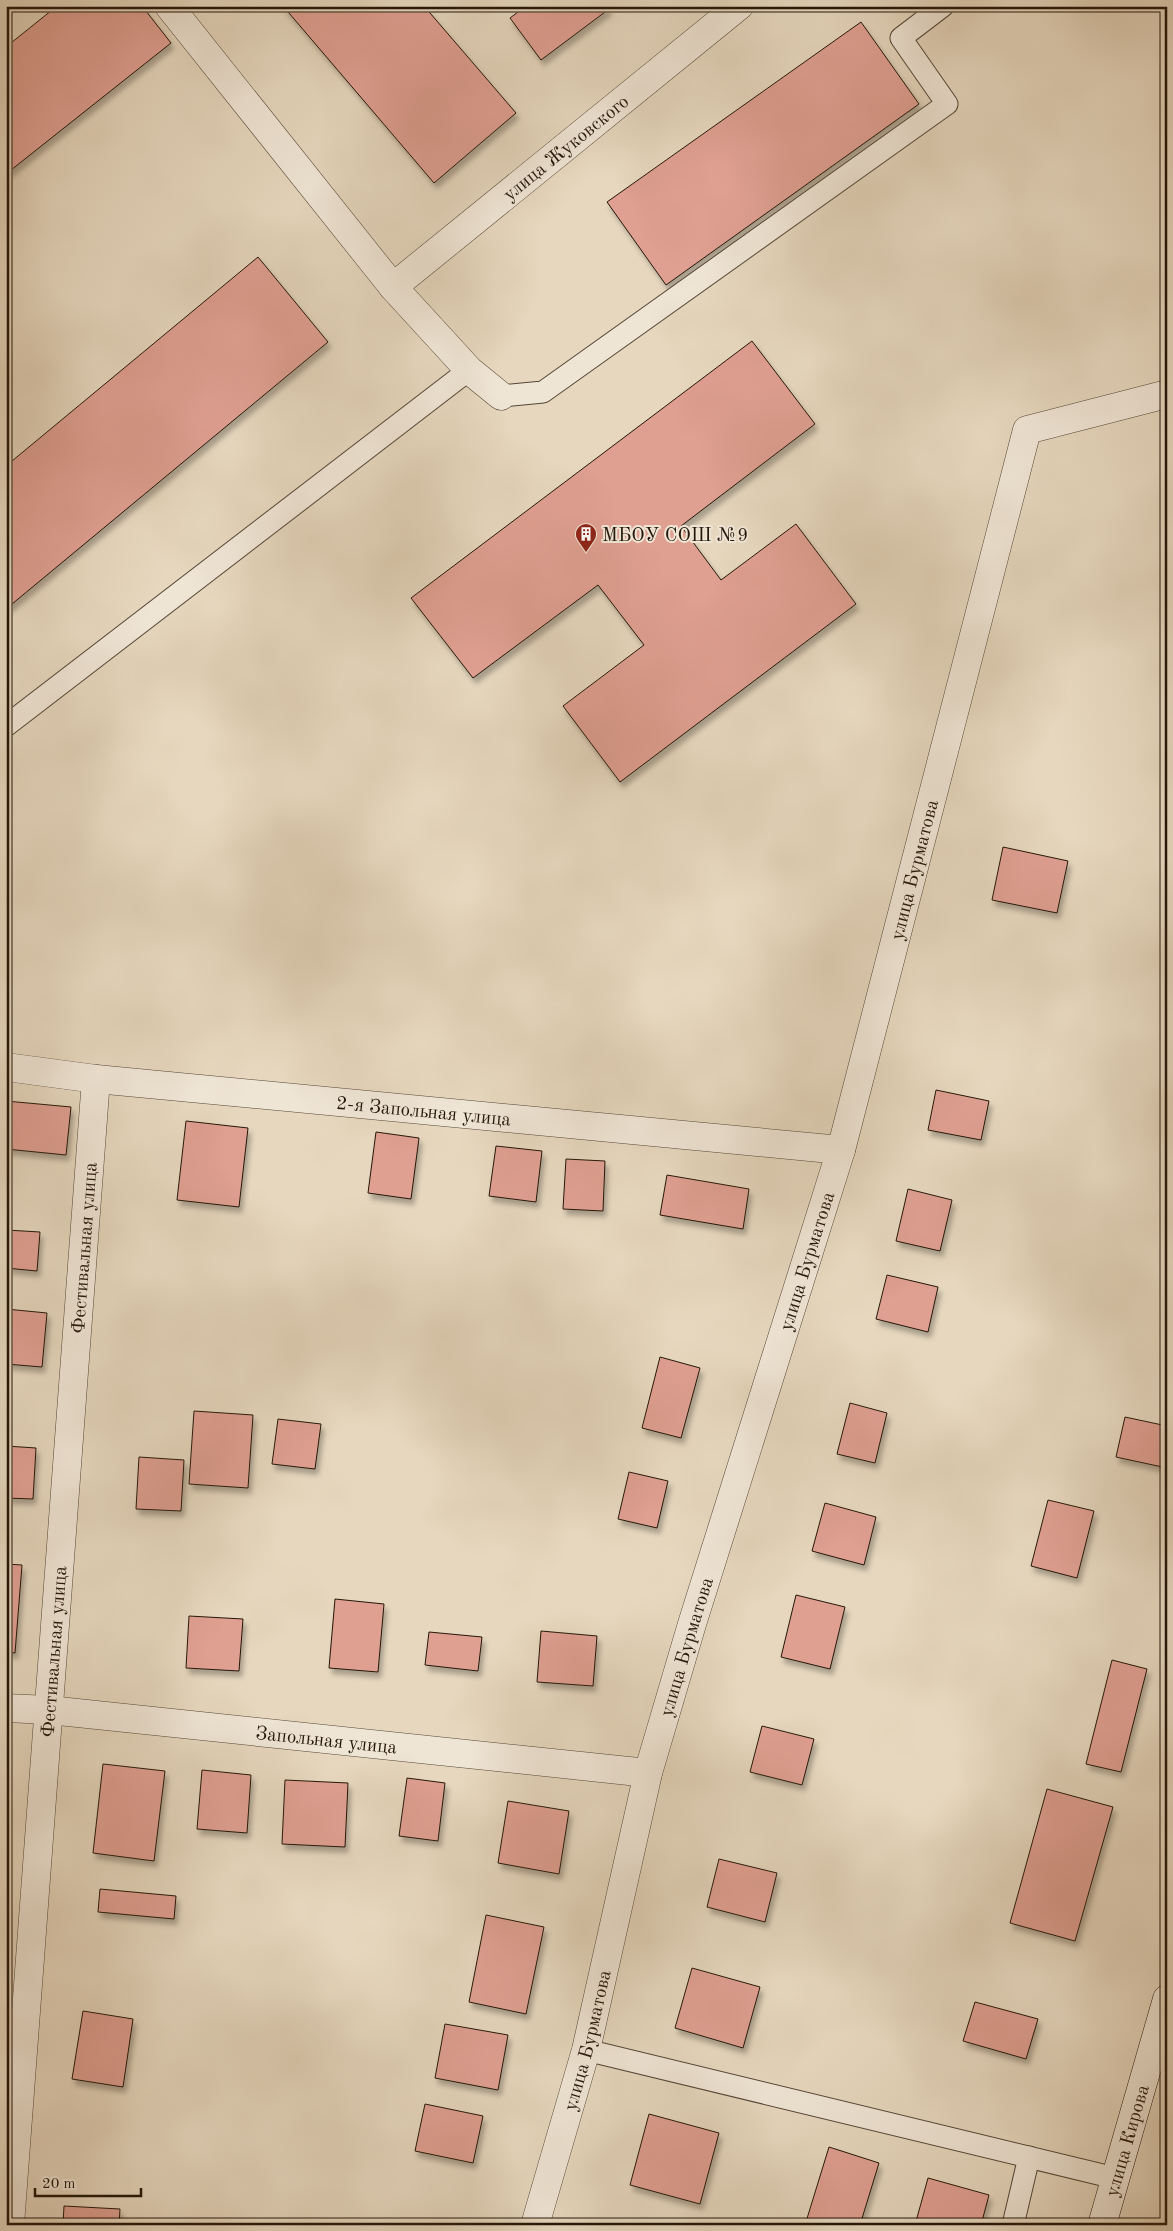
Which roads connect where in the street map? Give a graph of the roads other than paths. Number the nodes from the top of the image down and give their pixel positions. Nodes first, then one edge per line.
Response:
1 (169, 6) edge
2 (738, 6) edge
3 (943, 6) edge
4 (393, 287) junction
5 (469, 370) junction
6 (1167, 394) edge
7 (502, 396) joint
8 (6, 726) edge
9 (6, 1067) edge
10 (96, 1079) junction
11 (840, 1150) junction
12 (6, 1708) edge
13 (49, 1710) junction
14 (648, 1773) junction
15 (1167, 1999) edge
16 (586, 2050) junction
17 (1029, 2157) junction
18 (1115, 2178) junction
19 (10, 2225) edge
20 (535, 2225) edge
21 (1013, 2225) edge
22 (1102, 2225) edge

1 - 4 street
2 - 4 street, улица Жуковского
3 - 7 lane
4 - 5 street
5 - 7 street
5 - 8 lane
6 - 11 street, улица Бурматова
9 - 10 street, 2-я Запольная улица
10 - 11 street, 2-я Запольная улица
10 - 13 street, Фестивальная улица
11 - 14 street, улица Бурматова
12 - 13 street, Запольная улица
13 - 14 street, Запольная улица
13 - 19 street, Фестивальная улица
14 - 16 street, улица Бурматова
15 - 18 street, улица Кирова
16 - 17 lane
16 - 20 street, улица Бурматова
17 - 18 lane
17 - 21 lane
18 - 22 street, улица Кирова

